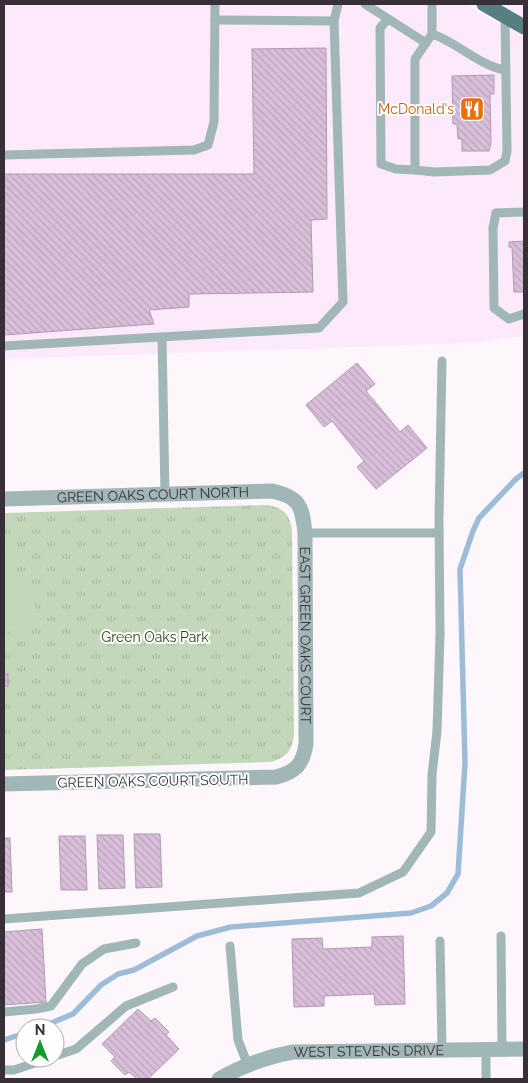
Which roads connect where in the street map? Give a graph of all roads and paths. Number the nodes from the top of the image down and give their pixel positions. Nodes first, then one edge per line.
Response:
1 (214, 4) edge
2 (338, 4) edge
3 (365, 4) edge
4 (432, 4) edge
5 (484, 4) edge
6 (505, 16) junction
7 (388, 19) junction
8 (215, 20) junction
9 (334, 21) junction
10 (524, 26) edge
11 (432, 34) junction
12 (426, 43) junction
13 (505, 70) junction
14 (4, 155) edge
15 (415, 170) junction
16 (524, 212) edge
17 (524, 314) edge
18 (162, 337) junction
19 (4, 346) edge
20 (442, 361) dead end
21 (165, 494) junction
22 (4, 500) edge
23 (297, 503) joint
24 (305, 533) junction
25 (439, 533) junction
26 (299, 767) joint
27 (4, 784) edge
28 (4, 919) edge
29 (501, 936) dead end
30 (440, 941) dead end
31 (136, 944) dead end
32 (230, 946) dead end
33 (173, 987) dead end
34 (4, 1012) edge
35 (442, 1049) junction
36 (524, 1049) edge
37 (486, 1050) junction
38 (502, 1050) junction
39 (65, 1053) edge
40 (248, 1064) junction
41 (20, 1068) edge
42 (4, 1070) edge
43 (219, 1079) edge
44 (486, 1079) edge

1 - 8 lane
2 - 9 lane
3 - 7 lane
4 - 11 lane
5 - 6 main road
6 - 10 main road
6 - 13 lane
7 - 12 lane
7 - 15 lane
8 - 9 lane
8 - 14 lane
9 - 18 lane
11 - 12 lane
11 - 13 lane
12 - 15 lane
13 - 15 lane
16 - 17 lane
18 - 19 lane
18 - 21 lane
20 - 25 lane
21 - 22 street, GREEN OAKS COURT NORTH
21 - 23 street, GREEN OAKS COURT NORTH
23 - 24 street, EAST GREEN OAKS COURT
24 - 25 lane
24 - 26 street, EAST GREEN OAKS COURT
25 - 28 lane
26 - 27 street, GREEN OAKS COURT SOUTH
29 - 38 lane
30 - 35 lane
31 - 34 lane
32 - 40 lane
33 - 39 lane
35 - 37 street, WEST STEVENS DRIVE
35 - 40 street, WEST STEVENS DRIVE
36 - 38 street, WEST STEVENS DRIVE
37 - 38 street, WEST STEVENS DRIVE
37 - 44 lane
40 - 43 street, WEST STEVENS DRIVE
41 - 42 lane

